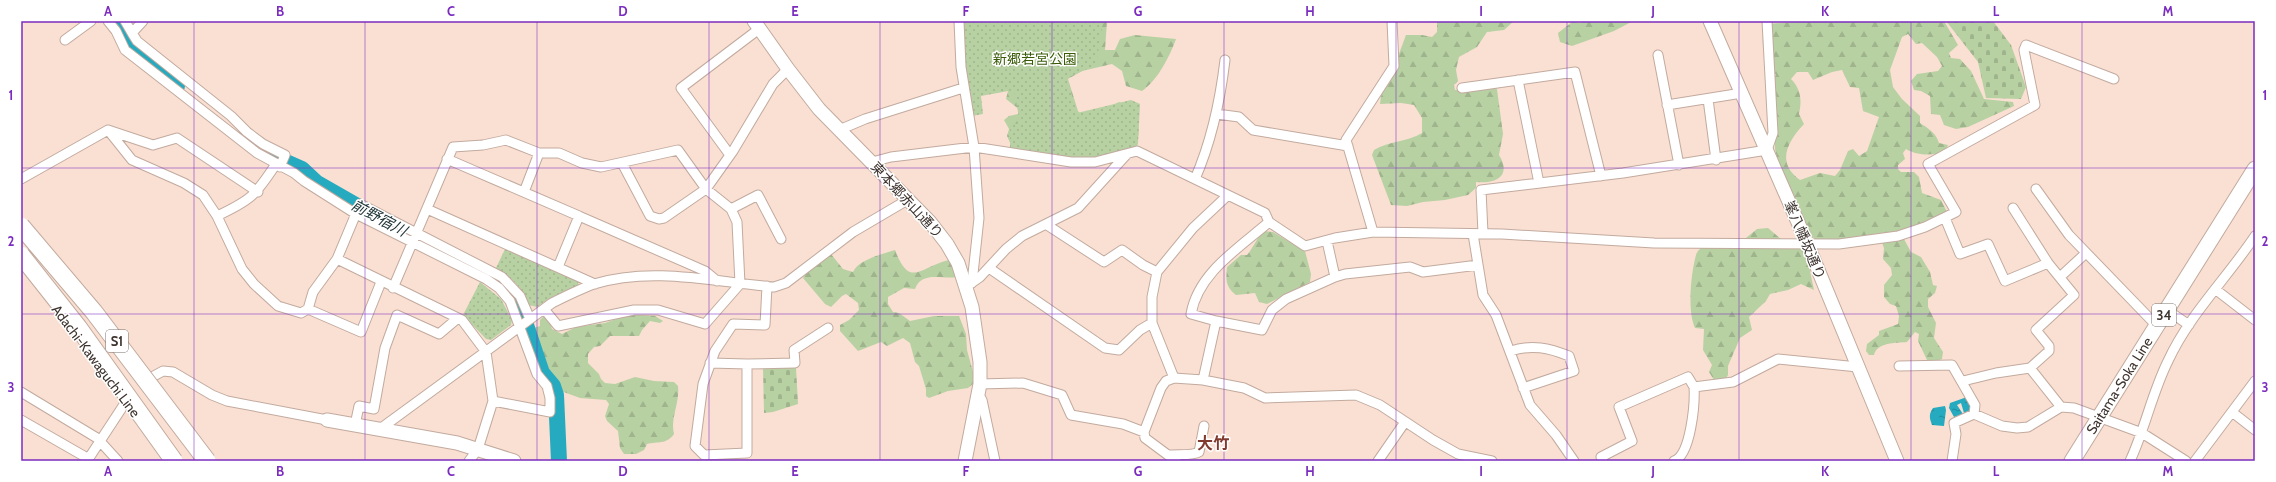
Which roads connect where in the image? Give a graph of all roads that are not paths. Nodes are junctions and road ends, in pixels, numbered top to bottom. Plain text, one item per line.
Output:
1 (91, 21) edge
2 (108, 21) edge
3 (125, 21) edge
4 (143, 21) edge
5 (959, 21) edge
6 (1392, 21) edge
7 (1710, 21) edge
8 (1767, 21) edge
9 (757, 25) edge
10 (132, 33) junction
11 (65, 40) dead end
12 (1658, 55) dead end
13 (1225, 60) dead end
14 (788, 69) junction
15 (174, 72) junction
16 (2114, 79) dead end
17 (1518, 80) junction
18 (165, 83) junction
19 (963, 88) junction
20 (1462, 88) dead end
21 (1742, 94) junction
22 (1708, 98) junction
23 (1668, 105) junction
24 (1217, 114) junction
25 (108, 130) junction
26 (839, 130) junction
27 (1348, 146) junction
28 (974, 147) junction
29 (1767, 150) junction
30 (538, 153) junction
31 (1127, 154) junction
32 (730, 155) junction
33 (447, 159) junction
34 (1716, 160) junction
35 (872, 162) junction
36 (622, 163) junction
37 (1679, 165) junction
38 (278, 166) junction
39 (2255, 169) edge
40 (1600, 176) junction
41 (21, 179) edge
42 (1195, 179) junction
43 (1538, 183) junction
44 (706, 189) junction
45 (2036, 189) dead end
46 (258, 192) junction
47 (524, 192) junction
48 (1227, 196) junction
49 (909, 199) junction
50 (2012, 208) dead end
51 (427, 209) junction
52 (731, 209) junction
53 (356, 214) junction
54 (217, 216) junction
55 (579, 216) junction
56 (1945, 218) junction
57 (1268, 222) junction
58 (21, 223) edge
59 (1047, 225) junction
60 (21, 226) edge
61 (416, 231) junction
62 (1373, 232) junction
63 (1483, 233) junction
64 (1473, 234) junction
65 (2255, 236) edge
66 (781, 238) dead end
67 (1327, 240) junction
68 (412, 242) junction
69 (1807, 243) junction
70 (2086, 253) junction
71 (21, 255) edge
72 (337, 259) junction
73 (21, 262) edge
74 (2048, 263) junction
75 (1478, 265) junction
76 (558, 267) junction
77 (989, 268) junction
78 (1157, 272) junction
79 (1335, 277) junction
80 (2060, 277) junction
81 (717, 281) junction
82 (381, 282) junction
83 (595, 284) junction
84 (740, 284) junction
85 (970, 285) junction
86 (767, 286) junction
87 (392, 288) junction
88 (2215, 289) junction
89 (308, 309) junction
90 (544, 309) junction
91 (2167, 310) junction
92 (458, 318) junction
93 (530, 319) junction
94 (2255, 320) edge
95 (1216, 321) junction
96 (1152, 323) junction
97 (2189, 325) junction
98 (520, 326) junction
99 (2157, 326) junction
100 (828, 328) dead end
101 (1511, 351) junction
102 (486, 352) junction
103 (710, 363) junction
104 (747, 364) junction
105 (1899, 366) dead end
106 (1858, 367) junction
107 (2030, 368) junction
108 (152, 377) junction
109 (1174, 378) junction
110 (1203, 380) junction
111 (1963, 381) junction
112 (1694, 387) junction
113 (2253, 387) edge
114 (1523, 388) junction
115 (979, 389) junction
116 (21, 392) edge
117 (127, 400) junction
118 (493, 401) junction
119 (2061, 408) junction
120 (2232, 412) junction
121 (1974, 414) junction
122 (2099, 418) junction
123 (21, 420) edge
124 (327, 420) joint
125 (1405, 422) junction
126 (355, 425) junction
127 (1204, 426) dead end
128 (380, 429) junction
129 (2255, 430) edge
130 (1144, 432) junction
131 (2142, 432) junction
132 (100, 442) junction
133 (478, 449) junction
134 (1173, 458) edge
135 (88, 460) edge
136 (118, 461) edge
137 (169, 461) edge
138 (174, 461) edge
139 (207, 461) edge
140 (210, 461) edge
141 (469, 461) edge
142 (514, 461) edge
143 (965, 461) edge
144 (995, 461) edge
145 (1378, 461) edge
146 (1492, 461) edge
147 (1574, 461) edge
148 (1603, 461) edge
149 (1674, 461) edge
150 (1897, 461) edge
151 (1952, 461) edge
152 (2072, 461) edge
153 (2130, 461) edge
154 (2186, 461) edge
155 (2195, 461) edge

1 - 11 street
2 - 18 street
3 - 10 street
4 - 10 street
5 - 19 street
6 - 27 street
7 - 21 street, 峯八幡坂通り
8 - 29 street
9 - 14 street, 東本郷赤山通り
9 - 32 street
10 - 15 street
12 - 23 street
13 - 24 street
14 - 26 street, 東本郷赤山通り
14 - 32 street
15 - 18 street
15 - 38 street
16 - 56 street
17 - 20 street
17 - 40 street
17 - 43 street
18 - 38 street
19 - 26 street
19 - 28 street
21 - 22 street
21 - 29 street, 峯八幡坂通り
22 - 23 street
22 - 34 street
23 - 37 street
24 - 27 street
24 - 42 street
25 - 41 street
25 - 46 street
25 - 54 street
26 - 35 street, 東本郷赤山通り
27 - 62 street
28 - 31 street
28 - 35 street
28 - 85 street
29 - 34 street
29 - 69 street, 峯八幡坂通り
30 - 33 street
30 - 36 street
30 - 47 street
31 - 42 street
31 - 59 street
32 - 44 street
33 - 47 street
33 - 51 street
34 - 37 street
35 - 49 street, 東本郷赤山通り
36 - 44 street
36 - 44 street
37 - 40 street
38 - 46 street
38 - 53 street
39 - 91 main road, Saitama-Soka Line / 34
40 - 43 street
42 - 48 street
43 - 63 street
44 - 52 street
45 - 70 street
46 - 54 street
47 - 55 street
48 - 57 street
48 - 78 street
49 - 85 street, 東本郷赤山通り
49 - 86 street
50 - 74 street
51 - 61 street
51 - 76 street
52 - 66 street
52 - 84 street
53 - 61 street
53 - 68 street
53 - 72 street
54 - 89 street
55 - 76 street
55 - 81 street
56 - 69 street
56 - 74 street
57 - 67 street
57 - 95 street
58 - 108 street
59 - 77 street
59 - 78 street
60 - 139 highway, S1, bridge
61 - 68 street
61 - 93 street
62 - 64 street
62 - 67 street
63 - 64 street
63 - 69 street
64 - 75 street
65 - 88 street
67 - 79 street
68 - 87 street
68 - 98 street
69 - 106 street, 峯八幡坂通り
70 - 80 street
70 - 99 street
71 - 138 highway, S1, bridge
72 - 82 street
72 - 89 street
73 - 117 street, Adachi-Kawaguchi Line
74 - 80 street
75 - 79 street
75 - 101 street
76 - 83 street
77 - 85 street
77 - 96 street
78 - 96 street
79 - 95 street
80 - 107 street
81 - 83 street
81 - 84 street
82 - 87 street
82 - 89 street
83 - 90 street
84 - 86 street
84 - 90 street
85 - 115 street, 東本郷赤山通り
86 - 103 street
87 - 92 street
88 - 94 street
88 - 97 street
90 - 93 street
91 - 97 street
91 - 99 main road, Saitama-Soka Line / 34
92 - 102 street
92 - 126 street
93 - 98 street
95 - 110 street
96 - 109 street
97 - 131 street
98 - 102 street
98 - 118 street
99 - 122 main road, Saitama-Soka Line / 34
100 - 104 street
101 - 114 street
101 - 114 street
102 - 118 street
102 - 128 street
103 - 104 street
103 - 104 street
105 - 111 street
106 - 112 street
106 - 150 street, 峯八幡坂通り
107 - 111 street
107 - 119 street
108 - 124 street
108 - 140 street
109 - 110 street
109 - 130 street
110 - 125 street
111 - 121 street
112 - 148 street
112 - 149 street
113 - 120 street
114 - 147 street
115 - 130 street
115 - 143 street, 東本郷赤山通り
115 - 144 street
116 - 132 street
117 - 132 street
117 - 137 street, Adachi-Kawaguchi Line
118 - 133 street
119 - 121 street
119 - 122 street
120 - 129 street
120 - 155 street
121 - 151 street
122 - 131 street
122 - 152 main road, Saitama-Soka Line / 34
123 - 135 street
124 - 126 street
125 - 145 street
125 - 146 street
126 - 128 street
127 - 134 street
128 - 133 street
130 - 134 street
131 - 153 street
131 - 154 street
132 - 135 street
132 - 136 street
133 - 141 street
133 - 142 street

